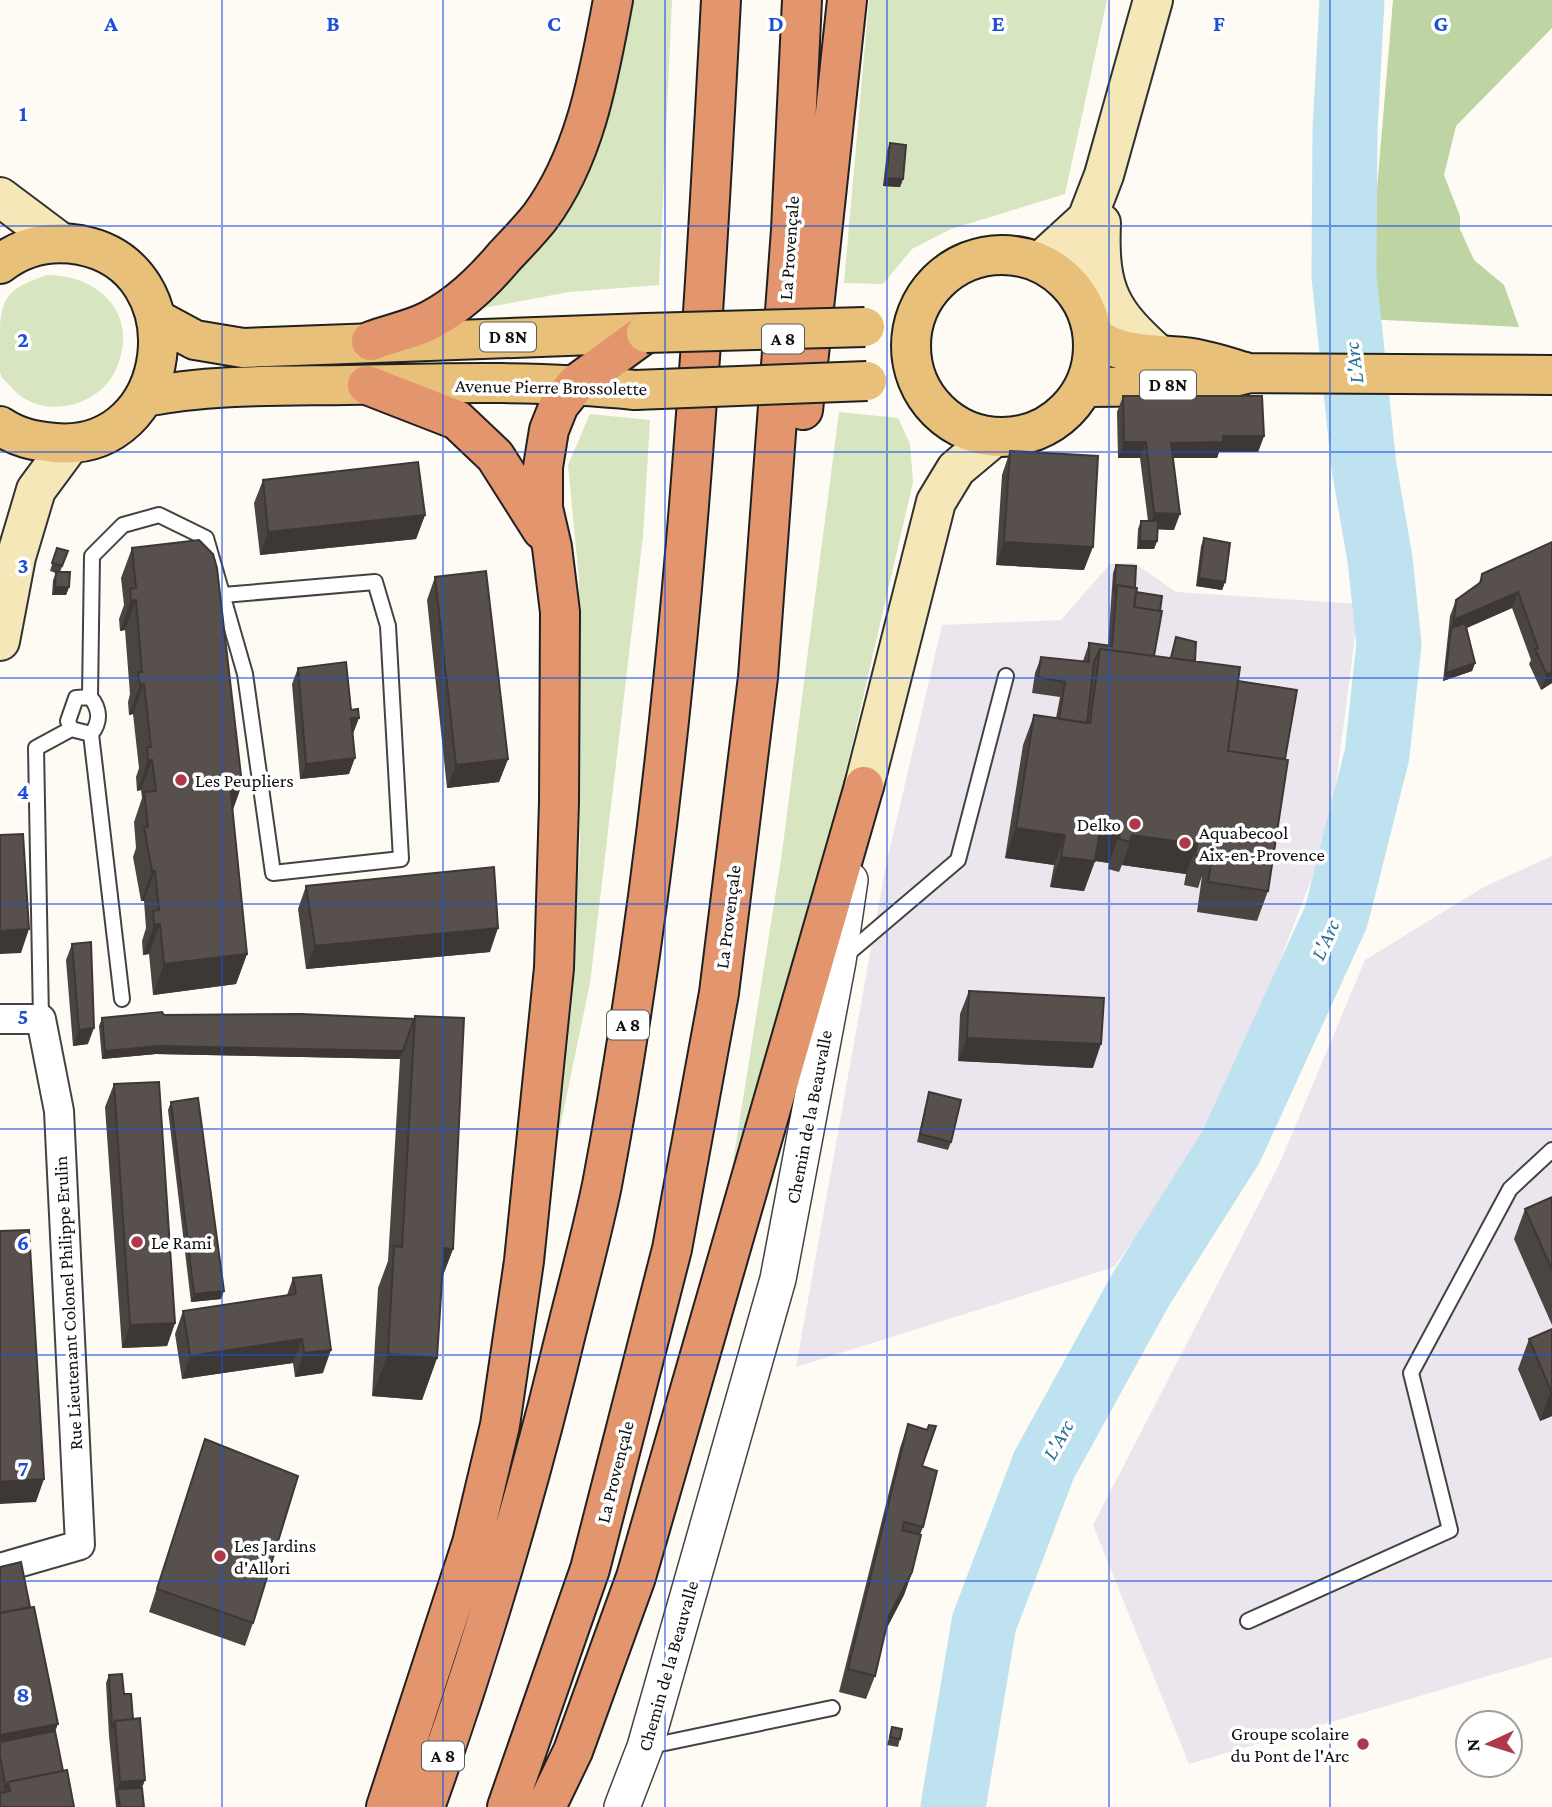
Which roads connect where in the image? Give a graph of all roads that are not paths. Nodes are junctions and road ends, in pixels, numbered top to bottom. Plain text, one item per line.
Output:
1 (612, 0) edge
2 (722, 0) edge
3 (802, 0) edge
4 (847, 0) edge
5 (1153, 0) edge
6 (1104, 175) junction
7 (0, 197) edge
8 (1087, 219) junction
9 (60, 242) junction
10 (1040, 262) junction
11 (0, 264) edge
12 (1075, 290) junction
13 (158, 320) junction
14 (914, 321) junction
15 (646, 333) junction
16 (1094, 336) junction
17 (371, 341) junction
18 (1552, 353) edge
19 (1161, 357) junction
20 (1250, 373) junction
21 (1458, 375) junction
22 (1503, 375) junction
23 (1552, 375) edge
24 (915, 376) junction
25 (576, 384) junction
26 (367, 385) junction
27 (1085, 387) junction
28 (145, 397) junction
29 (1552, 398) edge
30 (0, 426) edge
31 (993, 438) junction
32 (70, 444) junction
33 (552, 547) junction
34 (223, 595) junction
35 (0, 641) edge
36 (1006, 676) dead end
37 (758, 677) junction
38 (90, 697) junction
39 (71, 729) junction
40 (91, 734) junction
41 (864, 786) junction
42 (838, 961) junction
43 (121, 999) dead end
44 (0, 1019) edge
45 (40, 1019) junction
46 (1552, 1150) edge
47 (0, 1568) edge
48 (1248, 1621) dead end
49 (832, 1708) dead end
50 (645, 1747) junction
51 (386, 1807) edge
52 (425, 1807) edge
53 (507, 1807) edge
54 (546, 1807) edge
55 (622, 1807) edge

1 - 17 highway
2 - 52 highway, A 8
3 - 37 highway, La Provençale / A 8
4 - 37 highway
5 - 6 main road
6 - 8 main road
6 - 19 main road
7 - 9 main road
8 - 10 main road
8 - 12 main road
9 - 11 main road
9 - 13 main road
10 - 12 main road
10 - 14 main road
12 - 16 main road
13 - 17 main road, D 8N
13 - 28 main road
14 - 15 main road, D 8N, bridge
14 - 24 main road
15 - 17 main road, D 8N
15 - 25 highway
16 - 19 main road, D 8N
16 - 27 main road
18 - 21 main road, D 8N
19 - 20 main road, D 8N
20 - 21 main road, D 8N
20 - 27 main road, D 8N
21 - 22 main road, D 8N
22 - 23 main road
22 - 29 main road
24 - 25 main road, Avenue Pierre Brossolette, bridge
24 - 31 main road
25 - 26 main road, Avenue Pierre Brossolette
25 - 33 highway
26 - 28 main road, Avenue Pierre Brossolette
26 - 33 highway
27 - 31 main road
28 - 32 main road
30 - 32 main road
31 - 41 main road, Chemin de la Beauvalle
32 - 35 main road
33 - 51 highway
34 - 34 lane
34 - 38 lane
36 - 42 lane
37 - 53 highway, La Provençale / A 8
38 - 39 lane
38 - 40 lane
39 - 40 lane
39 - 45 lane
40 - 43 lane
41 - 42 street, Chemin de la Beauvalle
41 - 54 highway
42 - 50 street, Chemin de la Beauvalle
44 - 45 street
45 - 47 street, Rue Lieutenant Colonel Philippe Erulin
46 - 48 lane
49 - 50 lane
50 - 55 street, Chemin de la Beauvalle

